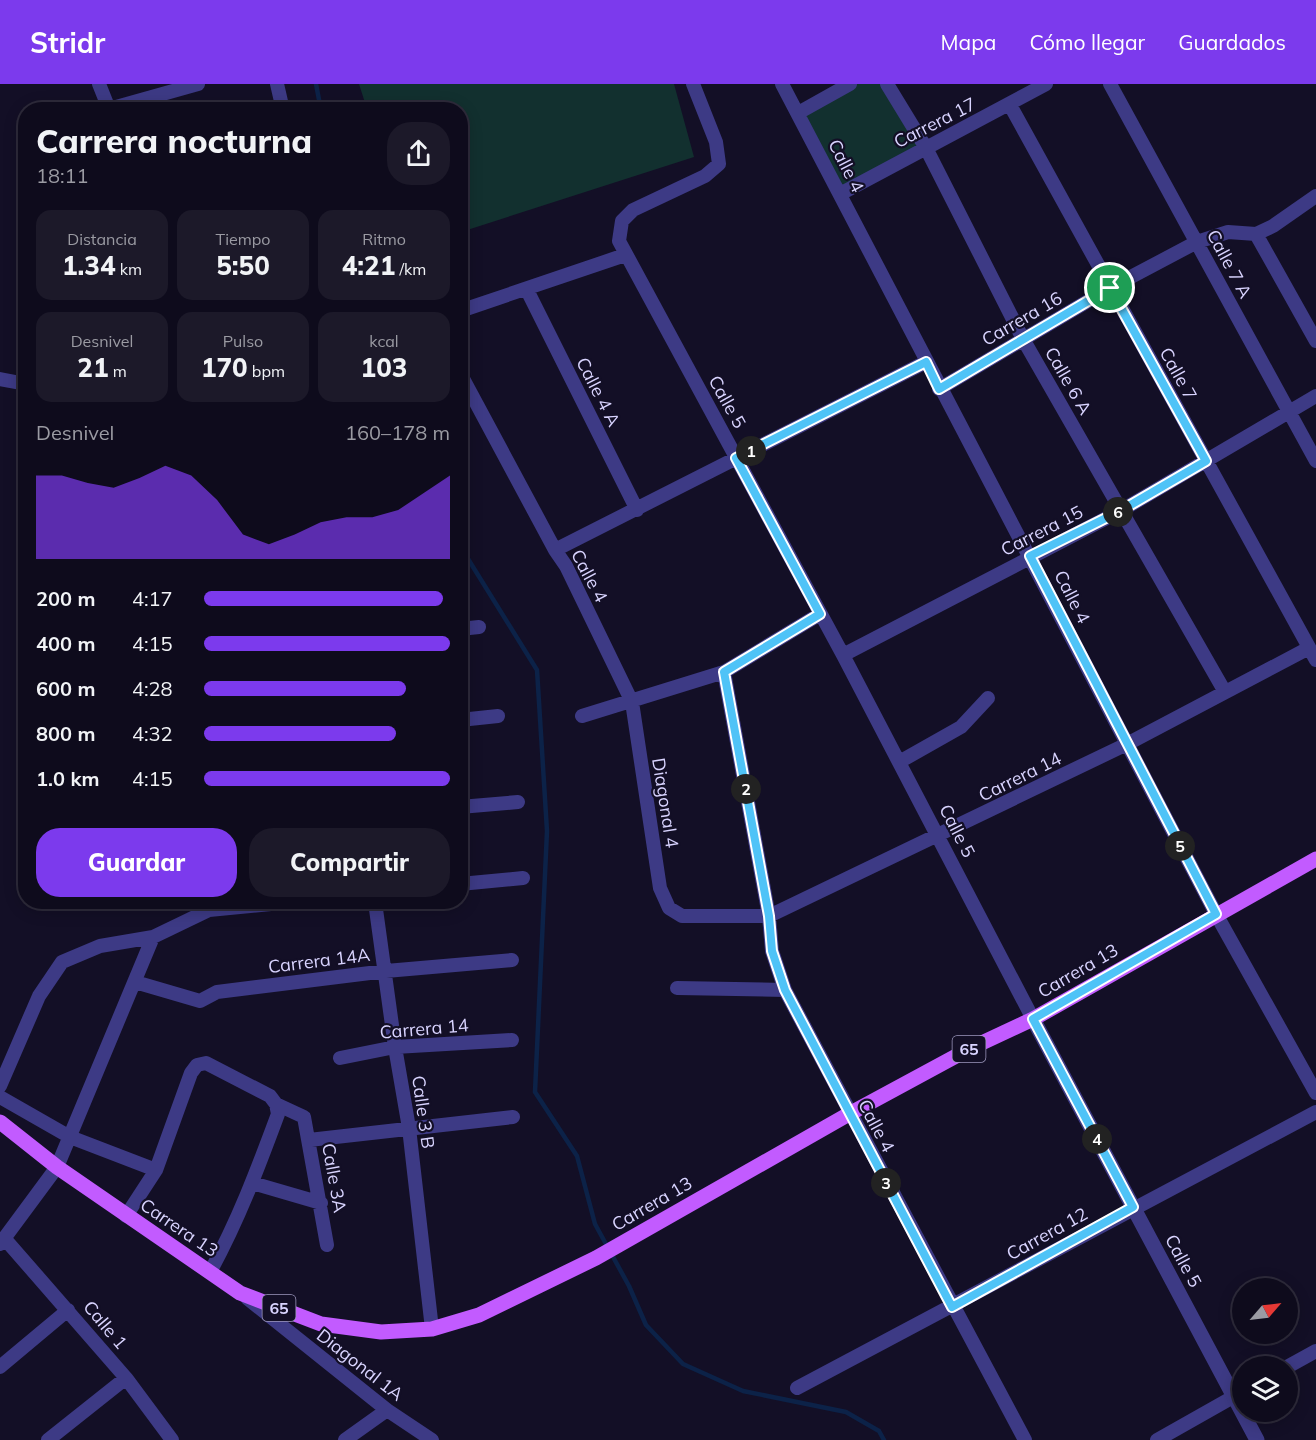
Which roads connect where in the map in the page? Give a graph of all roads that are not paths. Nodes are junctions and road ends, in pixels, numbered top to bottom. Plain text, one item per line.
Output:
1 (99, 84) edge
2 (277, 84) edge
3 (693, 84) edge
4 (782, 84) edge
5 (850, 84) edge
6 (887, 84) edge
7 (1046, 84) edge
8 (1110, 84) edge
9 (190, 86) edge
10 (106, 102) edge
11 (134, 102) edge
12 (281, 102) edge
13 (1010, 105) junction
14 (798, 113) junction
15 (926, 148) junction
16 (840, 194) junction
17 (1316, 196) edge
18 (1256, 234) junction
19 (1197, 242) junction
20 (625, 255) junction
21 (1110, 288) junction
22 (527, 290) junction
23 (468, 308) edge
24 (1023, 339) junction
25 (1316, 341) edge
26 (926, 362) junction
27 (0, 380) edge
28 (18, 383) edge
29 (468, 388) edge
30 (939, 389) junction
31 (1316, 396) edge
32 (1290, 413) junction
33 (736, 458) junction
34 (1206, 461) junction
35 (1316, 461) edge
36 (637, 510) junction
37 (1122, 510) junction
38 (555, 550) junction
39 (1030, 556) junction
40 (820, 614) junction
41 (478, 627) dead end
42 (468, 628) edge
43 (1312, 654) edge
44 (843, 655) junction
45 (724, 672) junction
46 (1225, 692) junction
47 (988, 698) dead end
48 (632, 702) junction
49 (498, 716) dead end
50 (582, 717) dead end
51 (468, 719) edge
52 (1127, 744) junction
53 (899, 762) junction
54 (518, 802) dead end
55 (468, 806) edge
56 (938, 837) junction
57 (1316, 859) edge
58 (524, 878) dead end
59 (468, 883) edge
60 (669, 908) joint
61 (219, 909) edge
62 (376, 909) edge
63 (1216, 914) junction
64 (769, 916) junction
65 (153, 937) junction
66 (513, 960) dead end
67 (386, 971) junction
68 (135, 982) junction
69 (677, 988) dead end
70 (785, 990) junction
71 (1033, 1019) junction
72 (513, 1040) dead end
73 (395, 1047) junction
74 (340, 1058) dead end
75 (0, 1086) edge
76 (1316, 1093) edge
77 (0, 1097) edge
78 (276, 1104) junction
79 (1316, 1112) edge
80 (849, 1114) junction
81 (513, 1117) dead end
82 (0, 1122) edge
83 (409, 1128) junction
84 (70, 1137) junction
85 (309, 1140) junction
86 (57, 1167) junction
87 (156, 1170) junction
88 (252, 1183) junction
89 (321, 1203) junction
90 (1133, 1207) junction
91 (126, 1216) junction
92 (2, 1242) edge
93 (327, 1245) dead end
94 (210, 1272) junction
95 (240, 1293) junction
96 (952, 1307) junction
97 (69, 1310) junction
98 (432, 1329) junction
99 (1316, 1351) edge
100 (1298, 1361) edge
101 (0, 1367) edge
102 (126, 1378) junction
103 (1232, 1386) edge
104 (797, 1388) dead end
105 (1232, 1398) edge
106 (387, 1410) junction
107 (1249, 1422) edge
108 (48, 1440) edge
109 (172, 1440) edge
110 (345, 1440) edge
111 (432, 1440) edge
112 (1025, 1440) edge
113 (1157, 1440) edge
114 (1257, 1440) edge

1 - 10 street
2 - 12 street
3 - 20 street, Calle 5
4 - 14 street, Calle 4
5 - 14 street
6 - 15 street, Calle 6 A
7 - 13 street, Carrera 17
8 - 19 street, Calle 7 A
9 - 11 street
13 - 15 street, Carrera 17
13 - 21 street, Calle 7
14 - 16 street, Calle 4
15 - 16 street, Carrera 17
15 - 24 street, Calle 6 A
16 - 26 street, Calle 4
17 - 18 street
18 - 19 street, Carrera 16
18 - 25 street
19 - 21 street, Carrera 16
19 - 32 street, Calle 7 A
20 - 22 street
20 - 33 street, Calle 5
21 - 24 street, Carrera 16
21 - 34 street, Calle 7
22 - 23 street
22 - 36 street, Calle 4 A
24 - 30 street, Carrera 16
24 - 37 street, Calle 6 A
26 - 30 street, Calle 4
26 - 33 street
27 - 28 street
29 - 38 street, Calle 4
30 - 39 street, Calle 4
31 - 32 street, Carrera 15
32 - 34 street, Carrera 15
32 - 35 street, Calle 7 A
33 - 36 street
33 - 40 street, Calle 5
34 - 37 street, Carrera 15
34 - 43 street, Calle 7
36 - 38 street
37 - 39 street, Carrera 15
37 - 46 street, Calle 6 A
38 - 48 street, Calle 4
39 - 44 street, Carrera 15
39 - 52 street, Calle 4
40 - 44 street, Calle 5
40 - 45 street
41 - 42 street
43 - 46 street, Carrera 14
44 - 53 street, Calle 5
45 - 48 street
45 - 64 street, Calle 4
46 - 52 street, Carrera 14
47 - 53 street
48 - 50 street
48 - 60 street, Diagonal 4
49 - 51 street
52 - 56 street, Carrera 14
52 - 63 street, Calle 4
53 - 56 street, Calle 5
54 - 55 street
56 - 64 street, Carrera 14
56 - 71 street, Calle 5
57 - 63 main road, Carrera 13 / 65
58 - 59 street
60 - 64 street, Carrera 14
61 - 65 street
62 - 67 street, Calle 3 B
63 - 71 main road, Carrera 13 / 65
63 - 76 street, Calle 4
64 - 70 street, Calle 4
65 - 68 street
65 - 75 street
66 - 67 street, Carrera 14A
67 - 68 street, Carrera 14A
67 - 73 street, Calle 3 B
68 - 84 street
69 - 70 street
70 - 80 street, Calle 4
71 - 80 main road, Carrera 13 / 65
71 - 90 street, Calle 5
72 - 73 street, Carrera 14
73 - 74 street, Carrera 14
73 - 83 street, Calle 3 B
77 - 84 street
78 - 85 street, Calle 3A
78 - 87 street
78 - 88 street
79 - 90 street, Carrera 12
80 - 96 street, Calle 4
80 - 98 main road, Carrera 13 / 65
81 - 83 street
82 - 86 main road, Carrera 13 / 65
83 - 85 street
83 - 98 street, Calle 3 B
84 - 86 street
84 - 87 street
85 - 89 street, Calle 3A
86 - 91 main road, Carrera 13 / 65
86 - 92 street
87 - 91 street
88 - 89 street
88 - 94 street
89 - 93 street, Calle 3A
90 - 96 street, Carrera 12
90 - 103 street, Calle 5
91 - 94 main road, Carrera 13 / 65
92 - 97 street, Calle 1
94 - 95 main road, Carrera 13 / 65
95 - 98 main road, Carrera 13 / 65
95 - 106 street, Diagonal 1A
96 - 104 street, Carrera 12
96 - 112 street, Calle 4
97 - 101 street
97 - 102 street, Calle 1
99 - 100 street
102 - 108 street
102 - 109 street, Calle 1
105 - 113 street
106 - 110 street
106 - 111 street, Diagonal 1A
107 - 114 street, Calle 5

